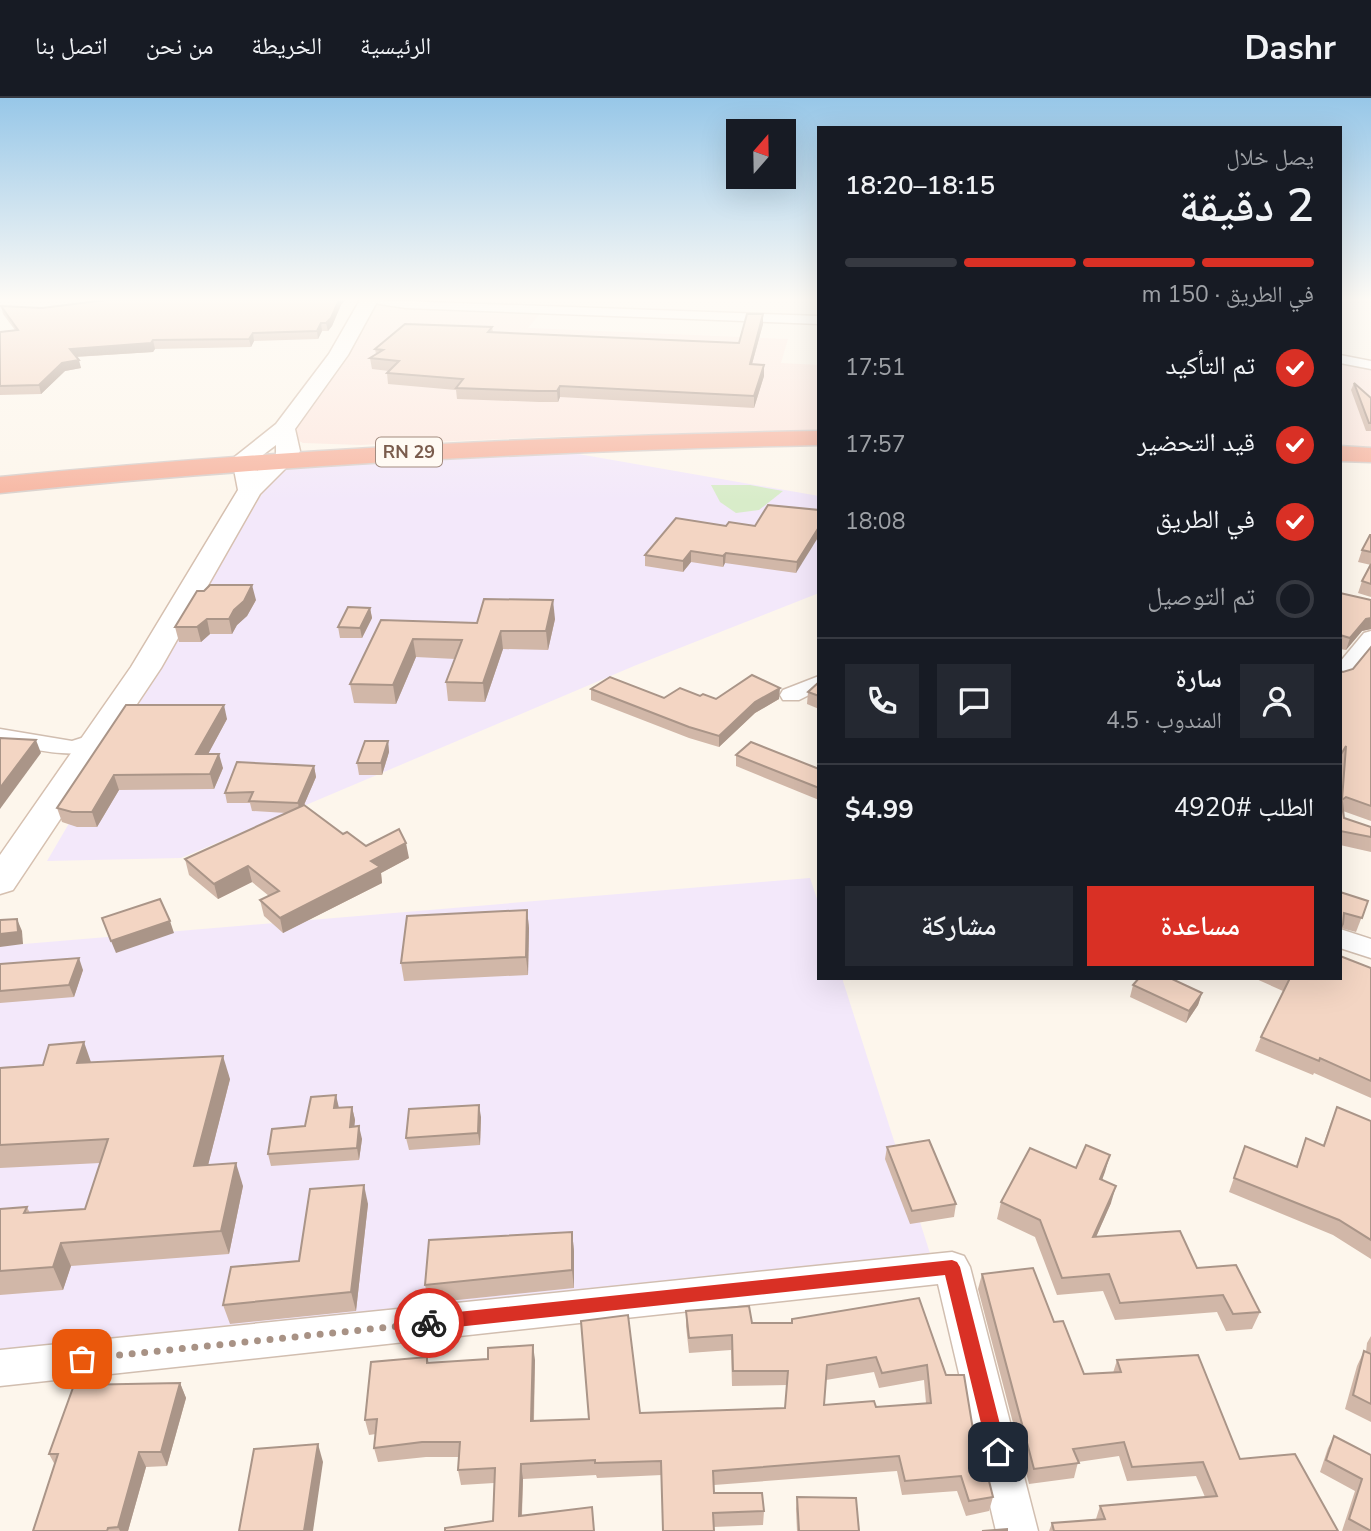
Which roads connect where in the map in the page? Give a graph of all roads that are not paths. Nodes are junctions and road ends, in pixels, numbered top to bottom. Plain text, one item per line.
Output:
1 (331, 367) edge
2 (817, 430) edge
3 (817, 438) edge
4 (1342, 445) edge
5 (285, 447) junction
6 (1371, 447) edge
7 (1342, 453) edge
8 (1371, 455) edge
9 (247, 469) junction
10 (0, 475) edge
11 (0, 485) edge
12 (1371, 636) edge
13 (1342, 674) edge
14 (817, 683) edge
15 (791, 695) dead end
16 (0, 737) edge
17 (97, 740) junction
18 (0, 882) edge
19 (1342, 939) edge
20 (1371, 949) edge
21 (0, 1368) edge
22 (1017, 1531) edge

1 - 5 main road
2 - 5 highway, RN 29
3 - 5 highway, RN 29
4 - 6 highway
5 - 9 highway, RN 29
7 - 8 highway
9 - 10 highway, RN 29
9 - 11 highway, RN 29
9 - 17 main road
12 - 13 street
14 - 15 street
16 - 17 street
17 - 18 main road
19 - 20 street
21 - 22 street

